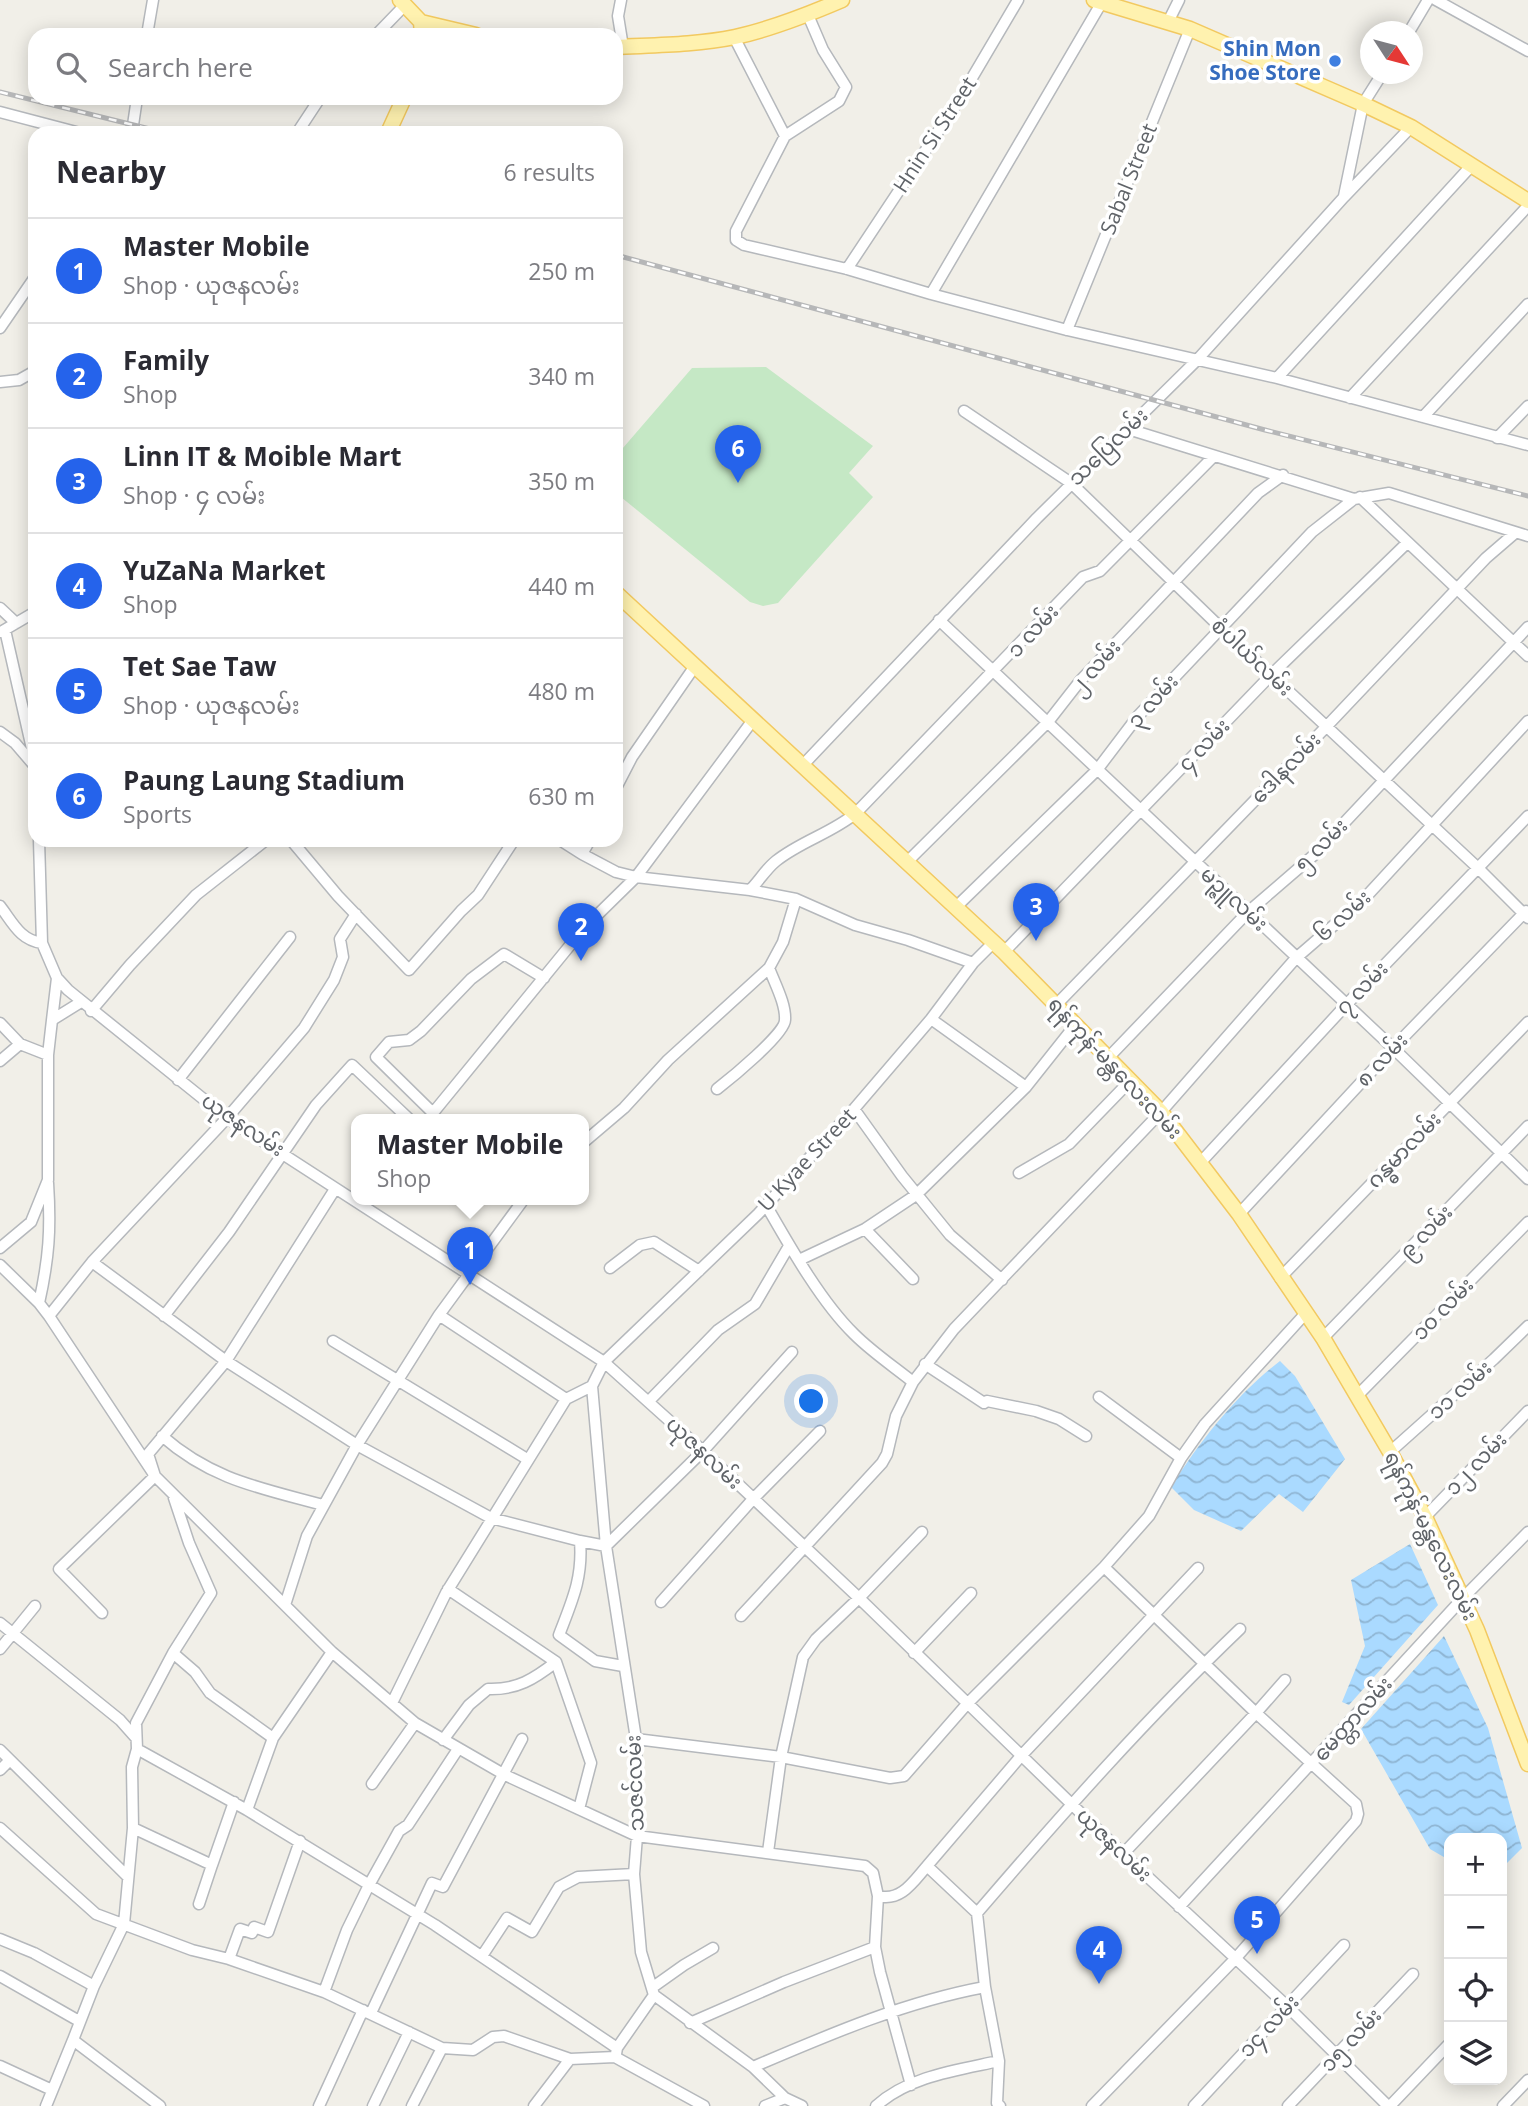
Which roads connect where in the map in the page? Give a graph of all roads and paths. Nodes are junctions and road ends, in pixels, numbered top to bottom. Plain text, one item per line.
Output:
1 (153, 0) edge
2 (621, 0) edge
3 (842, 0) edge
4 (1018, 0) edge
5 (1179, 0) edge
6 (1429, 0) edge
7 (1436, 0) edge
8 (1098, 1) edge
9 (403, 3) edge
10 (807, 15) junction
11 (1416, 21) edge
12 (1168, 22) junction
13 (148, 28) edge
14 (382, 28) edge
15 (420, 28) edge
16 (618, 28) edge
17 (1190, 29) junction
18 (734, 37) junction
19 (623, 47) edge
20 (1528, 51) edge
21 (1376, 84) edge
22 (1363, 104) junction
23 (136, 105) edge
24 (315, 105) edge
25 (401, 105) edge
26 (0, 112) edge
27 (53, 126) edge
28 (132, 126) edge
29 (302, 126) edge
30 (391, 126) edge
31 (1411, 127) junction
32 (785, 136) junction
33 (1472, 164) junction
34 (1344, 197) junction
35 (1528, 201) edge
36 (1528, 206) edge
37 (847, 269) junction
38 (28, 287) edge
39 (931, 294) junction
40 (1528, 304) edge
41 (0, 328) edge
42 (1067, 330) junction
43 (1197, 360) junction
44 (28, 375) edge
45 (1277, 378) junction
46 (0, 382) edge
47 (1350, 398) junction
48 (1528, 406) edge
49 (964, 411) dead end
50 (1423, 417) junction
51 (1128, 429) junction
52 (1497, 438) junction
53 (1528, 445) edge
54 (1214, 456) junction
55 (1283, 475) junction
56 (1071, 483) junction
57 (1357, 498) junction
58 (1515, 533) junction
59 (1528, 537) edge
60 (1130, 541) junction
61 (1407, 543) junction
62 (1175, 581) junction
63 (1456, 590) junction
64 (623, 599) edge
65 (0, 608) edge
66 (28, 616) edge
67 (939, 621) junction
68 (16, 623) junction
69 (1528, 627) edge
70 (1222, 629) junction
71 (2, 631) edge
72 (1513, 642) junction
73 (1528, 656) edge
74 (695, 666) junction
75 (994, 673) junction
76 (1271, 675) junction
77 (28, 706) edge
78 (754, 720) junction
79 (1048, 722) junction
80 (1528, 722) edge
81 (1326, 727) junction
82 (0, 732) edge
83 (28, 757) edge
84 (803, 765) junction
85 (1097, 770) junction
86 (623, 774) edge
87 (1384, 780) junction
88 (1141, 810) junction
89 (856, 813) junction
90 (1528, 816) edge
91 (1431, 825) junction
92 (39, 847) edge
93 (257, 847) edge
94 (297, 847) edge
95 (509, 847) edge
96 (571, 847) edge
97 (586, 847) edge
98 (582, 854) junction
99 (908, 861) junction
100 (1195, 863) junction
101 (1478, 868) junction
102 (636, 877) junction
103 (751, 890) junction
104 (796, 899) junction
105 (0, 906) edge
106 (956, 907) junction
107 (1248, 912) junction
108 (1526, 913) edge
109 (356, 914) junction
110 (290, 937) dead end
111 (42, 943) junction
112 (999, 947) junction
113 (1296, 958) junction
114 (973, 963) junction
115 (769, 968) junction
116 (57, 978) junction
117 (544, 978) junction
118 (81, 1002) junction
119 (1057, 1004) junction
120 (1346, 1005) junction
121 (91, 1011) junction
122 (931, 1019) junction
123 (52, 1020) junction
124 (0, 1023) edge
125 (1528, 1023) edge
126 (1076, 1024) junction
127 (20, 1044) junction
128 (1393, 1048) junction
129 (48, 1055) junction
130 (1108, 1058) junction
131 (0, 1061) edge
132 (178, 1080) junction
133 (1130, 1081) junction
134 (1026, 1087) junction
135 (717, 1089) dead end
136 (1449, 1104) junction
137 (854, 1109) junction
138 (1161, 1112) junction
139 (404, 1114) edge
140 (428, 1114) edge
141 (432, 1114) edge
142 (227, 1118) junction
143 (1528, 1126) edge
144 (589, 1138) edge
145 (283, 1153) junction
146 (1501, 1155) junction
147 (1200, 1163) junction
148 (1019, 1173) dead end
149 (48, 1180) junction
150 (1528, 1180) edge
151 (335, 1189) junction
152 (916, 1195) junction
153 (351, 1196) edge
154 (369, 1205) edge
155 (520, 1205) edge
156 (766, 1205) junction
157 (1238, 1214) junction
158 (1528, 1222) edge
159 (865, 1229) junction
160 (789, 1246) junction
161 (0, 1248) edge
162 (799, 1260) junction
163 (93, 1262) junction
164 (0, 1265) edge
165 (610, 1268) dead end
166 (699, 1271) junction
167 (469, 1277) junction
168 (1280, 1278) junction
169 (913, 1279) dead end
170 (1002, 1280) junction
171 (39, 1303) junction
172 (1305, 1314) junction
173 (439, 1315) junction
174 (49, 1316) junction
175 (164, 1316) junction
176 (1528, 1326) edge
177 (1323, 1338) junction
178 (333, 1341) dead end
179 (792, 1352) dead end
180 (226, 1362) junction
181 (604, 1363) junction
182 (925, 1364) junction
183 (398, 1381) junction
184 (913, 1382) junction
185 (592, 1386) junction
186 (1358, 1395) junction
187 (1099, 1397) dead end
188 (566, 1399) junction
189 (649, 1401) junction
190 (1528, 1411) edge
191 (820, 1432) dead end
192 (162, 1436) junction
193 (1086, 1436) dead end
194 (357, 1446) junction
195 (703, 1451) junction
196 (1390, 1452) junction
197 (1181, 1458) junction
198 (527, 1459) junction
199 (155, 1476) junction
200 (173, 1496) junction
201 (753, 1499) junction
202 (323, 1505) junction
203 (1425, 1517) junction
204 (491, 1518) junction
205 (922, 1532) dead end
206 (1528, 1532) edge
207 (580, 1541) junction
208 (606, 1546) junction
209 (805, 1548) junction
210 (1104, 1567) junction
211 (1198, 1568) dead end
212 (448, 1589) junction
213 (971, 1593) dead end
214 (859, 1598) junction
215 (1463, 1598) junction
216 (661, 1602) dead end
217 (285, 1605) junction
218 (35, 1606) dead end
219 (102, 1613) dead end
220 (1154, 1615) junction
221 (741, 1616) dead end
222 (0, 1623) edge
223 (1240, 1629) dead end
224 (13, 1634) junction
225 (0, 1648) edge
226 (332, 1652) junction
227 (173, 1653) junction
228 (914, 1653) junction
229 (556, 1661) junction
230 (1204, 1663) junction
231 (624, 1666) junction
232 (1285, 1680) dead end
233 (391, 1703) junction
234 (967, 1704) junction
235 (1256, 1713) junction
236 (415, 1723) junction
237 (273, 1738) junction
238 (522, 1739) dead end
239 (636, 1739) junction
240 (443, 1740) junction
241 (136, 1744) junction
242 (458, 1749) junction
243 (0, 1750) edge
244 (1021, 1756) junction
245 (781, 1757) junction
246 (10, 1760) junction
247 (1528, 1764) edge
248 (1311, 1765) junction
249 (0, 1770) edge
250 (505, 1775) junction
251 (372, 1784) dead end
252 (234, 1802) junction
253 (1071, 1804) junction
254 (247, 1810) junction
255 (579, 1810) junction
256 (0, 1828) edge
257 (132, 1828) junction
258 (637, 1836) junction
259 (300, 1841) junction
260 (768, 1852) junction
261 (1123, 1854) junction
262 (212, 1865) junction
263 (927, 1866) junction
264 (634, 1874) junction
265 (128, 1877) junction
266 (369, 1885) junction
267 (878, 1896) junction
268 (199, 1904) dead end
269 (1179, 1907) junction
270 (977, 1913) junction
271 (417, 1914) junction
272 (124, 1924) junction
273 (0, 1939) edge
274 (1344, 1945) dead end
275 (876, 1947) junction
276 (713, 1948) dead end
277 (482, 1956) junction
278 (229, 1959) junction
279 (1235, 1959) junction
280 (1413, 1974) dead end
281 (0, 1976) edge
282 (94, 1986) junction
283 (985, 1987) junction
284 (654, 1991) junction
285 (324, 1992) junction
286 (1287, 2006) junction
287 (367, 2011) junction
288 (889, 2013) junction
289 (79, 2021) junction
290 (690, 2022) junction
291 (409, 2032) junction
292 (73, 2040) junction
293 (442, 2048) junction
294 (1444, 2049) edge
295 (616, 2052) junction
296 (1336, 2057) junction
297 (569, 2059) junction
298 (999, 2062) junction
299 (0, 2066) edge
300 (753, 2067) junction
301 (1528, 2080) edge
302 (911, 2085) junction
303 (52, 2090) junction
304 (785, 2098) junction
305 (416, 2104) edge
306 (1098, 2104) edge
307 (997, 2105) edge
308 (46, 2106) edge
309 (160, 2106) edge
310 (318, 2106) edge
311 (373, 2106) edge
312 (534, 2106) edge
313 (705, 2106) edge
314 (765, 2106) edge
315 (802, 2106) edge
316 (876, 2106) edge
317 (1194, 2106) edge
318 (1288, 2106) edge
319 (1389, 2106) edge
320 (1503, 2106) edge

1 - 13 street
2 - 16 street
3 - 10 main road
4 - 37 street, Hnin Si Street
5 - 12 street
6 - 11 street
7 - 20 street
8 - 12 main road
8 - 39 street
9 - 14 street
9 - 15 main road
10 - 18 main road
10 - 32 street
12 - 17 main road
17 - 22 main road
17 - 42 street, Sabal Street
18 - 19 main road
18 - 32 street
21 - 22 street
22 - 31 main road
22 - 34 street
23 - 28 street
24 - 29 street
25 - 30 main road
26 - 27 street
31 - 33 main road
31 - 34 street, သပြေလမ်း
32 - 37 street
33 - 35 main road
33 - 45 street
34 - 43 street, သပြေလမ်း
36 - 47 street
37 - 39 street
38 - 41 street
39 - 42 street
40 - 50 street
42 - 43 street
43 - 45 street
43 - 51 street, သပြေလမ်း
44 - 46 street
45 - 47 street
47 - 50 street
48 - 52 street
49 - 56 street, စံပါယ်လမ်း
50 - 52 street
51 - 54 street
51 - 56 street, သပြေလမ်း
52 - 53 street
54 - 55 street
54 - 60 street, ၁ လမ်း
55 - 57 street
55 - 62 street, ၂ လမ်း
56 - 60 street, စံပါယ်လမ်း
56 - 67 street, သပြေလမ်း
57 - 58 street
57 - 61 street
57 - 70 street, ၃ လမ်း
58 - 59 street
58 - 63 street, ဒေါနလမ်း
60 - 62 street, စံပါယ်လမ်း
60 - 75 street, ၁ လမ်း
61 - 63 street
61 - 76 street, ၄ လမ်း
62 - 70 street, စံပါယ်လမ်း
62 - 79 street, ၂ လမ်း
63 - 72 street
63 - 81 street, ဒေါနလမ်း
64 - 74 main road, ရန်ကုန်-မန္တလေးလမ်း
65 - 68 street
66 - 68 street
67 - 75 street, မဉ္ဇူလမ်း
67 - 84 street, သပြေလမ်း
68 - 71 street
69 - 72 street, ၅ လမ်း
70 - 76 street, စံပါယ်လမ်း
70 - 85 street, ၃ လမ်း
71 - 77 street
72 - 73 street
72 - 87 street, ၅ လမ်း
74 - 78 main road, ရန်ကုန်-မန္တလေးလမ်း
74 - 86 street
75 - 79 street, မဉ္ဇူလမ်း
75 - 89 street, ၁ လမ်း
76 - 81 street, စံပါယ်လမ်း
76 - 88 street, ၄ လမ်း
78 - 84 main road, ရန်ကုန်-မန္တလေးလမ်း
78 - 102 street
79 - 85 street, မဉ္ဇူလမ်း
79 - 99 street, ၂ လမ်း
80 - 91 street, ၆ လမ်း
81 - 87 street, စံပါယ်လမ်း
81 - 100 street, ဒေါနလမ်း
82 - 83 street
84 - 89 main road, ရန်ကုန်-မန္တလေးလမ်း
85 - 88 street, မဉ္ဇူလမ်း
85 - 106 street, ၃ လမ်း
87 - 91 street, စံပါယ်လမ်း
87 - 107 street, ၅ လမ်း
88 - 100 street, မဉ္ဇူလမ်း
88 - 112 street, ၄ လမ်း
89 - 99 main road, ရန်ကုန်-မန္တလေးလမ်း
89 - 103 street, ၁ လမ်း
90 - 101 street, ၇ လမ်း
91 - 101 street, စံပါယ်လမ်း
91 - 113 street, ၆ လမ်း
92 - 111 street, ယုဇနလမ်း
93 - 121 street
94 - 109 street
95 - 109 street
96 - 98 street
97 - 98 street
98 - 102 street
99 - 106 main road, ရန်ကုန်-မန္တလေးလမ်း
100 - 107 street, မဉ္ဇူလမ်း
100 - 119 street, ဒေါနလမ်း
101 - 108 street, စံပါယ်လမ်း
101 - 120 street, ၇ လမ်း
102 - 103 street
102 - 117 street
103 - 104 street
104 - 114 street
104 - 115 street
105 - 111 street
106 - 112 main road, ရန်ကုန်-မန္တလေးလမ်း
107 - 113 street, မဉ္ဇူလမ်း
107 - 130 street, ၅ လမ်း
108 - 128 street, ၈ လမ်း
109 - 142 street
110 - 132 street
111 - 116 street, ယုဇနလမ်း
112 - 114 street, U Kyae Street
112 - 119 main road, ရန်ကုန်-မန္တလေးလမ်း
113 - 120 street, မဉ္ဇူလမ်း
113 - 138 street, ၆ လမ်း
114 - 122 street, U Kyae Street
115 - 135 street
115 - 144 street
116 - 118 street, ယုဇနလမ်း
116 - 123 street
117 - 140 street
117 - 141 street
118 - 121 street, ယုဇနလမ်း
118 - 123 street
119 - 126 main road, ရန်ကုန်-မန္တလေးလမ်း
120 - 128 street, မဉ္ဇူလမ်း
120 - 147 street, ၇ လမ်း
121 - 132 street, ယုဇနလမ်း
122 - 134 street
122 - 137 street, U Kyae Street
123 - 129 street
124 - 127 street
125 - 136 street, ဂန္ဓမာလမ်း
126 - 130 main road, ရန်ကုန်-မန္တလေးလမ်း
126 - 134 street
127 - 129 street
127 - 131 street
128 - 136 street, မဉ္ဇူလမ်း
128 - 157 street, ၈ လမ်း
129 - 149 street
130 - 133 main road, ရန်ကုန်-မန္တလေးလမ်း
132 - 142 street, ယုဇနလမ်း
133 - 138 main road, ရန်ကုန်-မန္တလေးလမ်း
133 - 148 street
134 - 152 street
136 - 146 street, မဉ္ဇူလမ်း
136 - 168 street, ဂန္ဓမာလမ်း
137 - 152 street
137 - 156 street, U Kyae Street
138 - 147 main road, ရန်ကုန်-မန္တလေးလမ်း
138 - 170 street, ၆ လမ်း
139 - 145 street
142 - 145 street, ယုဇနလမ်း
142 - 163 street
143 - 146 street, ၉ လမ်း
145 - 151 street, ယုဇနလမ်း
145 - 175 street
146 - 150 street, မဉ္ဇူလမ်း
146 - 177 street, ၉ လမ်း
147 - 157 main road, ရန်ကုန်-မန္တလေးလမ်း
149 - 161 street
149 - 171 street
151 - 153 street, ယုဇနလမ်း
151 - 180 street
152 - 159 street
152 - 170 street
154 - 167 street, ယုဇနလမ်း
155 - 167 street
156 - 160 street
156 - 166 street, U Kyae Street
157 - 168 main road, ရန်ကုန်-မန္တလေးလမ်း
158 - 186 street, ၁၀ လမ်း
159 - 162 street
159 - 169 street
160 - 162 street
160 - 189 street
162 - 184 street
163 - 174 street
163 - 175 street
164 - 171 street
165 - 166 street
166 - 181 street, U Kyae Street
167 - 173 street
167 - 181 street, ယုဇနလမ်း
168 - 172 main road, ရန်ကုန်-မန္တလေးလမ်း
170 - 182 street, ၆ လမ်း
171 - 174 street
172 - 177 main road, ရန်ကုန်-မန္တလေးလမ်း
172 - 197 street
173 - 183 street
173 - 188 street
174 - 199 street
175 - 180 street
176 - 196 street, ၁၁ လမ်း
177 - 186 main road, ရန်ကုန်-မန္တလေးလမ်း
178 - 183 street
179 - 195 street
180 - 192 street
180 - 194 street
181 - 185 street, U Kyae Street
181 - 189 street, ယုဇနလမ်း
182 - 184 street, ၆ လမ်း
182 - 193 street
183 - 194 street
183 - 198 street
184 - 209 street, ၆ လမ်း
185 - 188 street
185 - 208 street, သဇင်လမ်း
186 - 196 main road, ရန်ကုန်-မန္တလေးလမ်း
187 - 197 street
188 - 198 street
189 - 195 street, ယုဇနလမ်း
190 - 203 street, ၁၂ လမ်း
191 - 201 street
192 - 199 street
192 - 202 street
194 - 202 street
194 - 204 street
195 - 201 street, ယုဇနလမ်း
195 - 208 street
196 - 203 main road, ရန်ကုန်-မန္တလေးလမ်း
197 - 210 street
198 - 204 street
199 - 200 street
199 - 219 street
200 - 217 street
200 - 227 street
201 - 209 street, ယုဇနလမ်း
201 - 216 street
202 - 217 street
203 - 215 main road, ရန်ကုန်-မန္တလေးလမ်း
204 - 207 street
204 - 212 street
205 - 214 street
206 - 215 street, မေတ္တာလမ်း
207 - 208 street
207 - 231 street
208 - 231 street, သဇင်လမ်း
209 - 214 street, ယုဇနလမ်း
209 - 221 street, ၆ လမ်း
210 - 220 street
210 - 234 street
211 - 220 street
212 - 229 street
212 - 233 street
213 - 228 street
214 - 228 street, ယုဇနလမ်း
214 - 245 street
215 - 247 main road, ရန်ကုန်-မန္တလေးလမ်း
215 - 248 street, မေတ္တာလမ်း
217 - 226 street
218 - 224 street
220 - 230 street
220 - 244 street
222 - 224 street
223 - 230 street
224 - 225 street
224 - 241 street
226 - 233 street
226 - 237 street
227 - 237 street
227 - 241 street
228 - 234 street, ယုဇနလမ်း
229 - 240 street
229 - 255 street
230 - 235 street
230 - 253 street
231 - 239 street, သဇင်လမ်း
232 - 235 street
233 - 236 street
234 - 244 street, ယုဇနလမ်း
234 - 245 street
235 - 248 street
235 - 261 street
236 - 240 street
236 - 251 street
237 - 254 street
238 - 250 street
239 - 245 street
239 - 258 street, သဇင်လမ်း
240 - 242 street
241 - 252 street
241 - 257 street
242 - 250 street
242 - 266 street
243 - 246 street
244 - 253 street, ယုဇနလမ်း
244 - 263 street
245 - 260 street
246 - 249 street
246 - 265 street
248 - 269 street, မေတ္တာလမ်း
248 - 279 street
250 - 255 street
250 - 271 street
252 - 254 street
252 - 262 street
253 - 261 street, ယုဇနလမ်း
253 - 270 street
254 - 259 street
255 - 258 street
256 - 272 street
257 - 262 street
257 - 265 street
258 - 260 street
258 - 264 street, သဇင်လမ်း
259 - 266 street
259 - 278 street
260 - 267 street
261 - 269 street, ယုဇနလမ်း
262 - 268 street
263 - 267 street
263 - 270 street
264 - 277 street
264 - 284 street, သဇင်လမ်း
265 - 272 street
266 - 271 street
266 - 285 street
267 - 275 street
269 - 279 street, ယုဇနလမ်း
270 - 283 street
271 - 277 street
271 - 287 street
272 - 278 street
272 - 282 street
273 - 282 street
274 - 286 street, ၁၄ လမ်း
275 - 288 street
275 - 290 street
276 - 284 street
277 - 295 street
278 - 285 street
279 - 286 street, ယုဇနလမ်း
279 - 306 street
280 - 296 street, ၁၅ လမ်း
281 - 289 street
282 - 289 street
283 - 288 street
283 - 298 street
284 - 290 street
284 - 295 street
285 - 287 street
286 - 296 street, ယုဇနလမ်း
286 - 317 street, ၁၄ လမ်း
287 - 291 street
287 - 310 street
288 - 300 street
288 - 302 street
289 - 292 street
290 - 300 street
291 - 293 street
291 - 311 street
292 - 303 street
292 - 309 street
293 - 297 street
293 - 305 street
294 - 319 street
295 - 297 street
295 - 313 street
296 - 318 street, ၁၅ လမ်း
296 - 319 street, ယုဇနလမ်း
297 - 312 street
298 - 302 street
298 - 307 street
299 - 303 street
300 - 304 street
301 - 320 street
302 - 316 street
303 - 308 street
304 - 314 street
304 - 315 street

